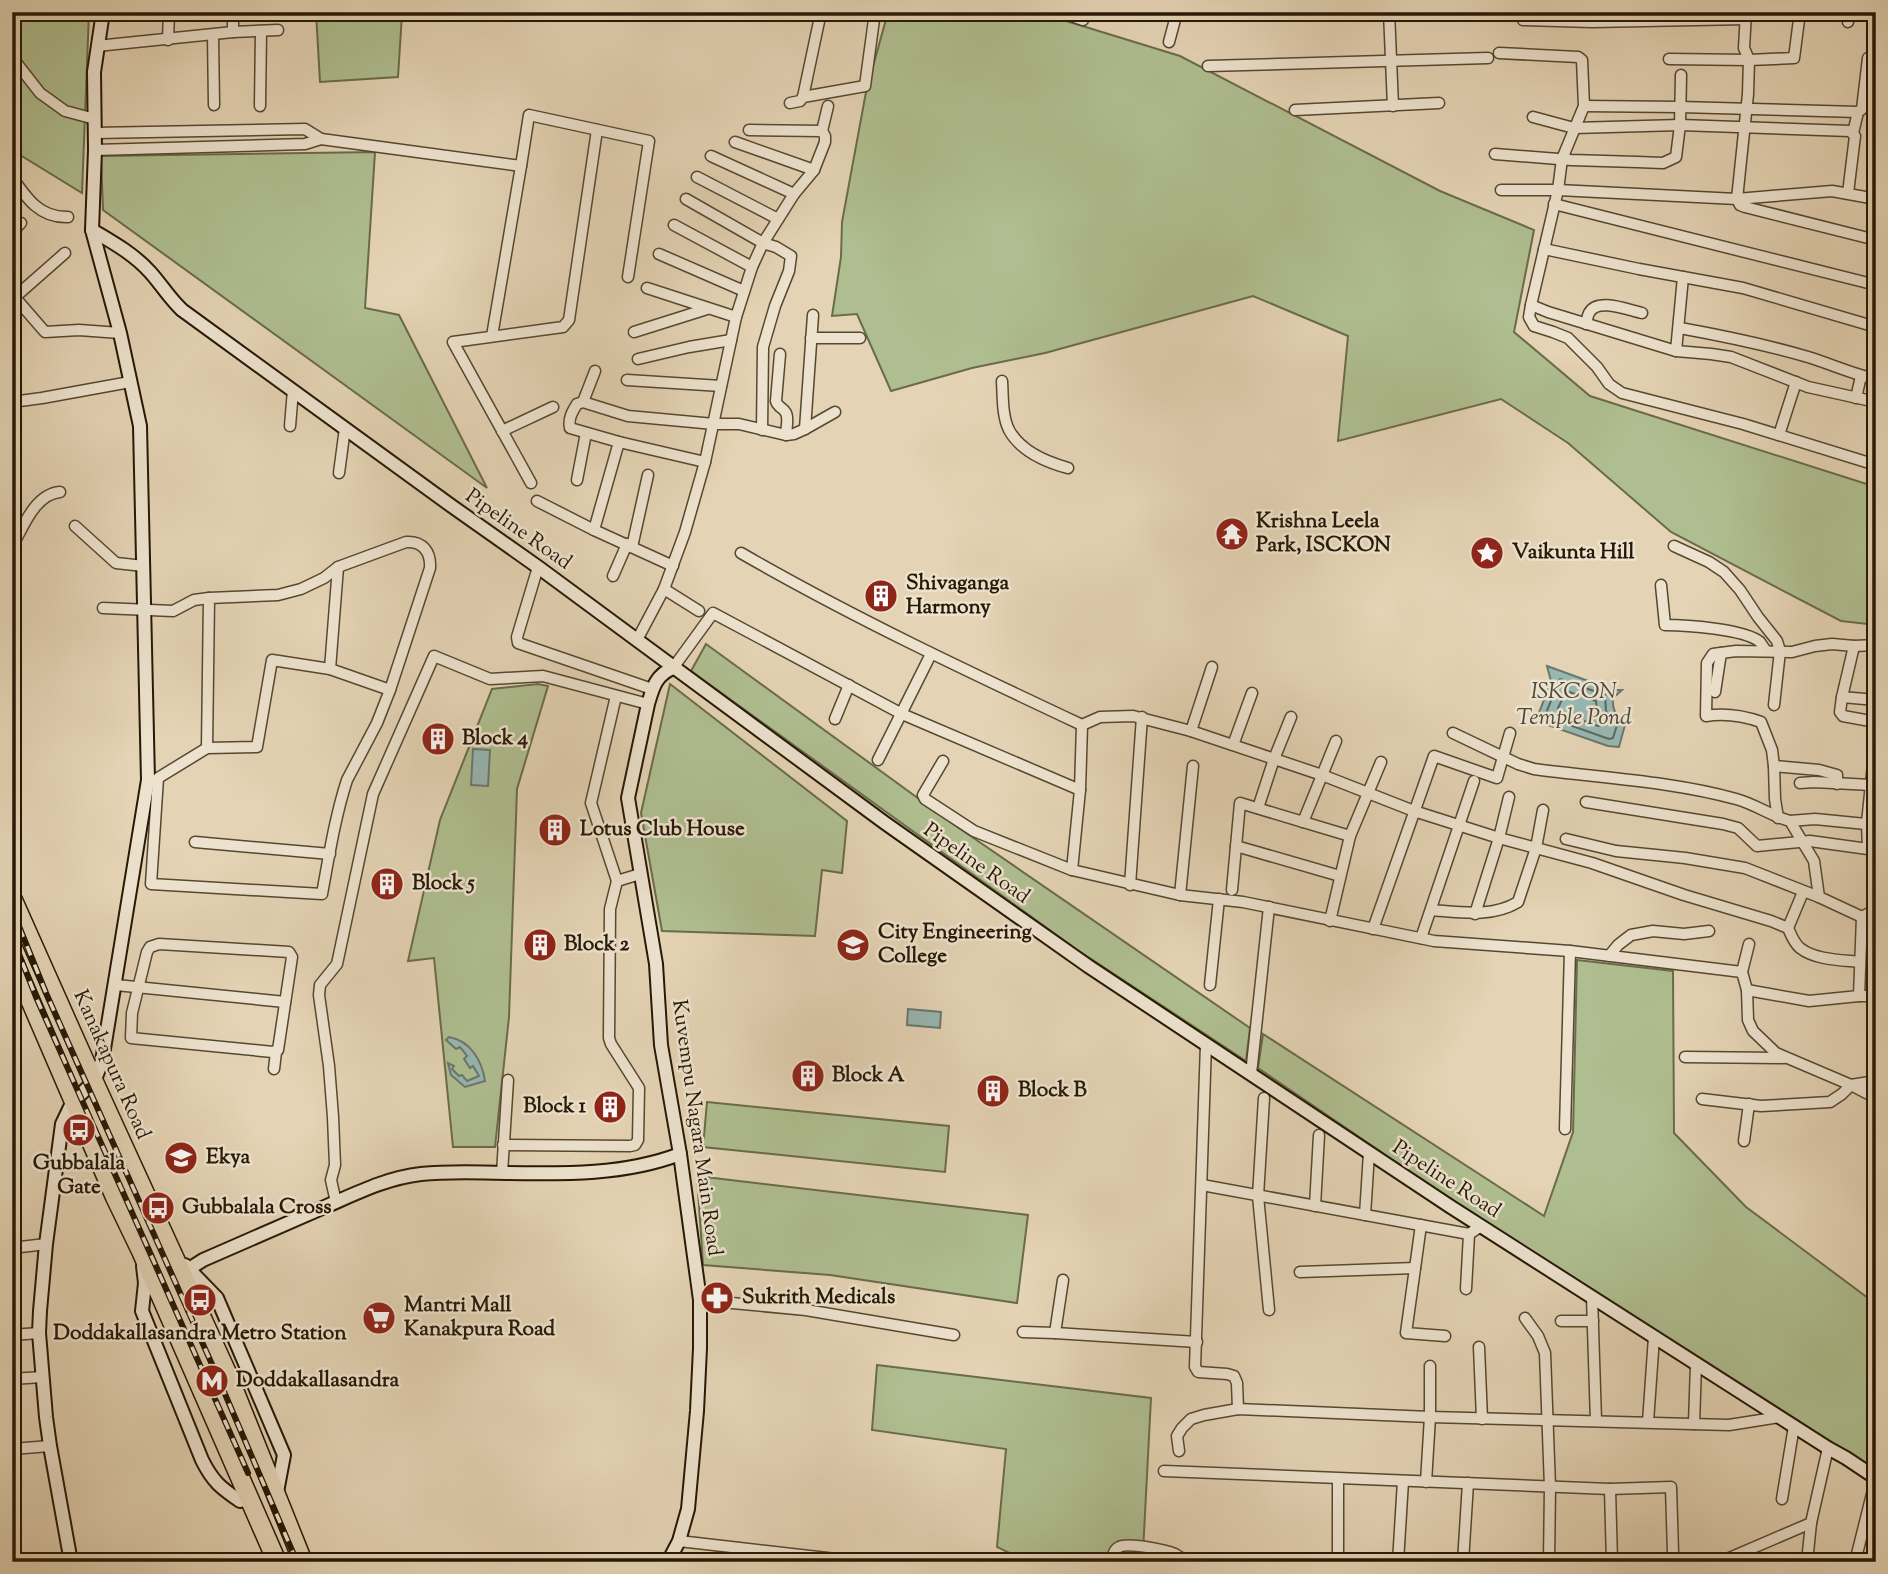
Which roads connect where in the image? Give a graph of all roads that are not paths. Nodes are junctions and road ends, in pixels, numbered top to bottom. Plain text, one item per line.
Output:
1 (103, 12) edge
2 (169, 12) edge
3 (233, 12) edge
4 (821, 12) edge
5 (875, 12) edge
6 (1060, 12) edge
7 (1086, 12) edge
8 (1177, 12) edge
9 (1388, 12) edge
10 (1800, 12) edge
11 (1746, 16) edge
12 (1522, 20) dead end
13 (278, 30) dead end
14 (261, 31) junction
15 (233, 32) junction
16 (213, 34) junction
17 (168, 40) junction
18 (1169, 42) dead end
19 (97, 46) junction
20 (1499, 53) dead end
21 (1488, 58) dead end
22 (1868, 58) dead end
23 (1669, 59) dead end
24 (12, 60) edge
25 (1749, 60) junction
26 (1390, 62) junction
27 (1208, 66) dead end
28 (1681, 75) dead end
29 (803, 97) junction
30 (790, 103) dead end
31 (1439, 103) dead end
32 (214, 104) dead end
33 (260, 106) dead end
34 (828, 106) dead end
35 (1392, 106) junction
36 (1584, 106) junction
37 (1680, 107) junction
38 (1295, 110) dead end
39 (1745, 110) junction
40 (1858, 112) junction
41 (1533, 117) dead end
42 (1680, 125) junction
43 (95, 126) junction
44 (1744, 126) junction
45 (1574, 128) junction
46 (597, 130) junction
47 (749, 131) dead end
48 (822, 131) junction
49 (1853, 133) junction
50 (321, 139) junction
51 (735, 142) dead end
52 (95, 150) junction
53 (1495, 154) dead end
54 (711, 156) dead end
55 (1562, 159) junction
56 (522, 166) junction
57 (814, 170) junction
58 (12, 177) edge
59 (697, 177) dead end
60 (1501, 190) dead end
61 (1558, 190) junction
62 (1848, 193) junction
63 (794, 194) junction
64 (686, 199) dead end
65 (1737, 199) junction
66 (1876, 199) edge
67 (1554, 204) junction
68 (68, 217) dead end
69 (778, 219) junction
70 (21, 223) dead end
71 (674, 225) dead end
72 (92, 230) junction
73 (12, 232) edge
74 (1876, 240) edge
75 (763, 243) junction
76 (1544, 249) junction
77 (65, 253) dead end
78 (659, 254) dead end
79 (752, 267) junction
80 (628, 277) dead end
81 (1683, 278) junction
82 (1876, 285) edge
83 (647, 288) dead end
84 (744, 290) junction
85 (14, 296) edge
86 (1531, 305) junction
87 (707, 309) junction
88 (1642, 313) dead end
89 (813, 315) dead end
90 (736, 317) junction
91 (1586, 324) junction
92 (1876, 327) edge
93 (1680, 328) junction
94 (634, 332) dead end
95 (120, 334) junction
96 (492, 336) junction
97 (811, 338) junction
98 (860, 338) dead end
99 (731, 340) junction
100 (1676, 351) junction
101 (780, 354) dead end
102 (638, 359) dead end
103 (595, 371) dead end
104 (1861, 376) junction
105 (1876, 379) edge
106 (627, 380) dead end
107 (1002, 381) dead end
108 (130, 382) junction
109 (1796, 382) junction
110 (721, 386) junction
111 (293, 390) junction
112 (1856, 398) junction
113 (12, 402) edge
114 (583, 402) junction
115 (1876, 402) edge
116 (553, 407) dead end
117 (835, 412) dead end
118 (714, 424) junction
119 (290, 426) dead end
120 (345, 428) junction
121 (805, 429) junction
122 (762, 430) junction
123 (502, 431) junction
124 (586, 433) junction
125 (786, 435) junction
126 (1779, 435) junction
127 (619, 442) junction
128 (705, 462) junction
129 (1876, 464) edge
130 (1068, 468) dead end
131 (339, 473) dead end
132 (648, 475) dead end
133 (577, 480) dead end
134 (531, 484) dead end
135 (60, 492) dead end
136 (537, 501) dead end
137 (75, 526) dead end
138 (594, 530) junction
139 (630, 546) junction
140 (1674, 546) dead end
141 (12, 547) edge
142 (741, 552) dead end
143 (144, 566) junction
144 (673, 566) junction
145 (338, 567) junction
146 (538, 567) junction
147 (613, 576) dead end
148 (1661, 586) dead end
149 (664, 589) junction
150 (209, 598) junction
151 (103, 608) dead end
152 (145, 609) junction
153 (699, 611) dead end
154 (637, 640) junction
155 (1876, 645) edge
156 (1854, 646) junction
157 (1766, 651) junction
158 (1780, 651) junction
159 (1721, 653) junction
160 (931, 654) junction
161 (1876, 661) edge
162 (1212, 667) dead end
163 (673, 668) junction
164 (330, 669) junction
165 (1873, 673) dead end
166 (849, 685) junction
167 (652, 689) junction
168 (390, 690) junction
169 (1715, 692) dead end
170 (1252, 693) dead end
171 (617, 696) junction
172 (1842, 696) junction
173 (1876, 700) edge
174 (648, 704) junction
175 (1774, 705) dead end
176 (902, 713) junction
177 (1292, 716) dead end
178 (1142, 717) junction
179 (835, 719) dead end
180 (1876, 722) edge
181 (1082, 725) junction
182 (1191, 731) junction
183 (1453, 733) dead end
184 (1510, 733) dead end
185 (1876, 735) edge
186 (1336, 741) dead end
187 (1233, 745) junction
188 (207, 748) junction
189 (1875, 757) edge
190 (1503, 758) junction
191 (1274, 759) junction
192 (878, 760) dead end
193 (943, 761) dead end
194 (1381, 762) dead end
195 (1193, 766) dead end
196 (1774, 766) junction
197 (1322, 775) junction
198 (1474, 781) dead end
199 (1800, 783) dead end
200 (1837, 784) junction
201 (1080, 790) junction
202 (1872, 790) edge
203 (1368, 793) junction
204 (1509, 797) dead end
205 (1586, 802) dead end
206 (1258, 808) junction
207 (1543, 810) dead end
208 (1413, 811) junction
209 (1778, 818) junction
210 (1790, 821) junction
211 (1303, 822) junction
212 (1871, 824) edge
213 (1459, 825) junction
214 (1350, 836) junction
215 (1499, 838) junction
216 (1566, 839) dead end
217 (1801, 841) junction
218 (195, 842) dead end
219 (1236, 846) junction
220 (1536, 848) junction
221 (1872, 850) edge
222 (330, 853) junction
223 (1072, 870) junction
224 (640, 874) junction
225 (1340, 876) junction
226 (617, 881) junction
227 (1130, 885) junction
228 (1232, 890) dead end
229 (1803, 892) junction
230 (1180, 895) junction
231 (1819, 897) junction
232 (12, 898) edge
233 (1219, 899) junction
234 (1876, 903) edge
235 (1269, 907) junction
236 (1431, 910) junction
237 (1475, 914) junction
238 (1862, 917) junction
239 (1330, 920) junction
240 (1788, 928) junction
241 (1373, 929) junction
242 (1709, 931) dead end
243 (1421, 938) junction
244 (1749, 944) dead end
245 (1570, 951) junction
246 (1609, 956) junction
247 (12, 958) edge
248 (1860, 962) junction
249 (1742, 972) junction
250 (116, 985) junction
251 (1210, 985) dead end
252 (137, 988) junction
253 (1747, 990) junction
254 (1859, 996) junction
255 (1876, 996) edge
256 (285, 1002) junction
257 (1206, 1044) junction
258 (276, 1052) junction
259 (1685, 1057) dead end
260 (1788, 1058) junction
261 (274, 1069) dead end
262 (1251, 1074) junction
263 (508, 1080) dead end
264 (1876, 1081) edge
265 (94, 1082) junction
266 (1851, 1085) junction
267 (1264, 1098) dead end
268 (1876, 1098) edge
269 (1702, 1099) dead end
270 (74, 1101) junction
271 (1749, 1104) junction
272 (1565, 1129) dead end
273 (1319, 1135) dead end
274 (1876, 1136) edge
275 (1744, 1141) dead end
276 (503, 1145) junction
277 (1369, 1153) junction
278 (680, 1154) junction
279 (1876, 1168) edge
280 (502, 1173) junction
281 (1202, 1185) junction
282 (1258, 1196) junction
283 (336, 1202) junction
284 (1315, 1206) junction
285 (1365, 1215) junction
286 (1421, 1225) junction
287 (1481, 1226) junction
288 (1469, 1234) junction
289 (46, 1244) junction
290 (12, 1248) edge
291 (171, 1249) junction
292 (141, 1251) junction
293 (1415, 1268) junction
294 (189, 1269) junction
295 (1300, 1272) dead end
296 (1063, 1280) dead end
297 (1466, 1289) dead end
298 (1592, 1297) junction
299 (700, 1300) junction
300 (1269, 1310) dead end
301 (1525, 1318) dead end
302 (1561, 1321) dead end
303 (1593, 1321) junction
304 (1023, 1332) dead end
305 (39, 1333) junction
306 (1055, 1334) junction
307 (12, 1335) edge
308 (954, 1335) dead end
309 (1445, 1336) dead end
310 (1654, 1337) junction
311 (1197, 1342) junction
312 (1479, 1347) dead end
313 (1696, 1364) junction
314 (1430, 1366) dead end
315 (42, 1377) junction
316 (12, 1379) edge
317 (1238, 1409) junction
318 (1780, 1417) junction
319 (1430, 1418) junction
320 (1482, 1419) junction
321 (1547, 1420) junction
322 (1596, 1421) junction
323 (1648, 1422) junction
324 (1694, 1424) junction
325 (1794, 1426) junction
326 (50, 1446) junction
327 (1828, 1448) junction
328 (12, 1449) edge
329 (1179, 1451) dead end
330 (1164, 1471) dead end
331 (1876, 1478) edge
332 (1338, 1479) junction
333 (1403, 1481) junction
334 (1426, 1482) junction
335 (1468, 1483) junction
336 (1550, 1487) junction
337 (1610, 1489) junction
338 (249, 1499) junction
339 (277, 1499) junction
340 (1782, 1499) dead end
341 (1811, 1523) junction
342 (680, 1541) junction
343 (71, 1562) edge
344 (276, 1562) edge
345 (303, 1562) edge
346 (668, 1562) edge
347 (862, 1562) edge
348 (1113, 1562) edge
349 (1184, 1562) edge
350 (1338, 1562) edge
351 (1398, 1562) edge
352 (1463, 1562) edge
353 (1549, 1562) edge
354 (1612, 1562) edge
355 (1676, 1562) edge
356 (1720, 1562) edge
357 (1807, 1562) edge
358 (1855, 1562) edge

1 - 19 street
2 - 17 street
3 - 15 street
4 - 29 street
5 - 29 street
6 - 7 street
8 - 18 street
9 - 26 street
10 - 25 street
11 - 12 street
11 - 25 street
13 - 14 street
14 - 15 street
14 - 33 street
15 - 16 street
16 - 17 street
16 - 32 street
17 - 19 street
19 - 43 street
20 - 36 street
21 - 26 street
22 - 40 street
23 - 25 street
24 - 43 street
25 - 39 street
26 - 27 street
26 - 35 street
28 - 37 street
29 - 30 street
31 - 35 street
34 - 48 street
35 - 38 street
36 - 37 street
36 - 45 street
37 - 39 street
37 - 42 street
39 - 40 street
39 - 44 street
40 - 49 street
41 - 45 street
42 - 44 street
42 - 45 street
42 - 55 street
43 - 50 street
43 - 52 street
44 - 49 street
44 - 65 street
45 - 55 street
46 - 56 street
46 - 80 street
46 - 96 street
47 - 48 street
48 - 57 street
49 - 62 street
50 - 52 street
50 - 56 street
51 - 57 street
52 - 72 street
53 - 55 street
54 - 63 street
55 - 61 street
56 - 96 street
57 - 63 street
58 - 68 street
59 - 69 street
60 - 61 street
61 - 65 street
61 - 67 street
62 - 65 street
62 - 66 street
63 - 69 street
64 - 75 street
65 - 74 street
67 - 76 street
67 - 82 street
69 - 75 street
70 - 73 street
71 - 79 street
72 - 95 street
72 - 111 street, Pipeline Road
75 - 79 street
75 - 122 street
76 - 81 street
76 - 86 street
77 - 85 street
78 - 84 street
79 - 84 street
81 - 92 street
81 - 93 street
83 - 87 street
84 - 90 street
85 - 95 street
86 - 91 street
86 - 126 street
87 - 90 street
87 - 94 street
88 - 91 street
89 - 97 street
90 - 99 street
91 - 100 street
93 - 100 street
93 - 104 street
95 - 108 street
96 - 123 street
97 - 98 street
97 - 121 street
99 - 102 street
99 - 110 street
100 - 109 street
101 - 125 street
103 - 114 street
104 - 105 street
104 - 112 street
106 - 110 street
107 - 130 street
108 - 113 street
108 - 143 street
109 - 112 street
109 - 126 street
110 - 118 street
111 - 119 street
111 - 120 street, Pipeline Road
112 - 115 street
114 - 118 street
114 - 124 street
116 - 123 street
117 - 121 street
118 - 122 street
118 - 128 street
120 - 131 street
120 - 146 street, Pipeline Road
121 - 125 street
122 - 125 street
123 - 134 street
124 - 127 street
124 - 133 street
126 - 129 street
127 - 128 street
127 - 138 street
128 - 144 street
132 - 139 street
135 - 141 street
136 - 138 street
137 - 143 street
138 - 139 street
139 - 144 street
139 - 147 street
140 - 158 street
142 - 160 street
143 - 152 street
144 - 149 street
145 - 150 street
145 - 164 street
145 - 168 street
146 - 154 street, Pipeline Road
146 - 167 street
148 - 157 street
149 - 153 street
149 - 154 street
150 - 152 street
150 - 188 street
151 - 152 street
152 - 250 street
154 - 163 street, Pipeline Road
155 - 156 street
156 - 158 street
156 - 172 street
157 - 158 street
157 - 159 street
158 - 175 street
159 - 169 street
159 - 196 street
160 - 176 street
160 - 181 street
161 - 165 street
162 - 182 street
163 - 166 street
163 - 167 street
163 - 257 street, Pipeline Road
164 - 168 street
164 - 188 street
166 - 176 street
166 - 179 street
167 - 174 street, Kuvempu Nagara Main Road
168 - 222 street
170 - 187 street
171 - 174 street
171 - 226 street
171 - 283 street
172 - 173 street
172 - 180 street
174 - 224 street, Kuvempu Nagara Main Road
176 - 192 street
176 - 201 street
177 - 191 street
178 - 181 street
178 - 182 street
178 - 227 street
181 - 201 street
182 - 187 street
183 - 190 street
184 - 190 street
185 - 189 street
186 - 197 street
187 - 191 street
188 - 222 street
189 - 202 street
190 - 208 street
190 - 209 street
191 - 197 street
191 - 206 street
193 - 223 street
194 - 203 street
195 - 230 street
196 - 200 street
196 - 209 street
197 - 203 street
197 - 211 street
198 - 213 street
199 - 200 street
200 - 202 street
201 - 223 street
202 - 212 street
203 - 208 street
203 - 214 street
204 - 215 street
205 - 217 street
206 - 211 street
206 - 219 street
207 - 220 street
208 - 213 street
208 - 241 street
209 - 210 street
210 - 212 street
210 - 217 street
211 - 214 street
212 - 221 street
213 - 215 street
213 - 236 street
214 - 225 street
215 - 220 street
215 - 237 street
216 - 229 street
217 - 221 street
217 - 231 street
218 - 222 street
219 - 225 street
219 - 228 street
220 - 237 street
220 - 240 street
223 - 227 street
224 - 226 street
224 - 278 street, Kuvempu Nagara Main Road
225 - 239 street
226 - 276 street
227 - 230 street
229 - 231 street
229 - 240 street
230 - 233 street
231 - 238 street
232 - 265 highway, Kanakapura Road
233 - 235 street
233 - 251 street
234 - 238 street
235 - 239 street
235 - 262 street
236 - 237 street
236 - 243 street
238 - 248 street
239 - 241 street
240 - 248 street
241 - 243 street
242 - 246 street
243 - 245 street
244 - 249 street
245 - 246 street
245 - 272 street
246 - 249 street
247 - 270 highway
248 - 254 street
249 - 253 street
250 - 252 street
250 - 265 street
252 - 256 street
252 - 256 street
252 - 258 street
253 - 254 street
253 - 260 street
254 - 255 street
256 - 258 street
257 - 262 street, Pipeline Road
257 - 281 street
258 - 261 street
259 - 260 street
260 - 266 street
262 - 277 street, Pipeline Road
263 - 276 street
264 - 266 street
265 - 270 street
265 - 291 highway, Kanakapura Road
266 - 268 street
266 - 271 street
267 - 282 street
269 - 271 street
270 - 289 street
270 - 292 highway
271 - 275 street
273 - 284 street
274 - 279 street
276 - 280 street
277 - 285 street
277 - 287 street, Pipeline Road
278 - 280 street
278 - 299 street, Kuvempu Nagara Main Road
280 - 283 street
281 - 282 street
281 - 311 street
282 - 284 street
282 - 300 street
283 - 294 street
284 - 285 street
285 - 286 street
286 - 288 street
286 - 293 street
287 - 288 street
287 - 298 street, Pipeline Road
288 - 297 street
289 - 290 street
289 - 305 street
291 - 294 street, Kanakapura Road
291 - 339 highway, Kanakapura Road
292 - 338 highway
292 - 338 street
293 - 295 street
293 - 309 street
294 - 339 street, Kanakapura Road
296 - 306 street
298 - 303 street
298 - 310 street, Pipeline Road
299 - 308 street
299 - 342 street, Kuvempu Nagara Main Road
301 - 321 street
302 - 303 street
303 - 322 street
304 - 306 street
305 - 307 street
305 - 315 street
306 - 311 street
310 - 313 street, Pipeline Road
310 - 323 street
311 - 317 street
312 - 320 street
313 - 318 street, Pipeline Road
313 - 324 street
314 - 319 street
315 - 316 street
315 - 326 street
317 - 319 street
317 - 329 street
318 - 324 street
318 - 325 street, Pipeline Road
319 - 320 street
319 - 334 street
320 - 321 street
321 - 322 street
321 - 336 street
322 - 323 street
323 - 324 street
325 - 327 street, Pipeline Road
325 - 340 street
326 - 328 street
326 - 343 street
327 - 331 street, Pipeline Road
327 - 341 street
330 - 332 street
331 - 358 street
332 - 333 street
332 - 350 street
333 - 334 street
333 - 351 street
334 - 335 street
335 - 336 street
335 - 352 street
336 - 337 street
336 - 353 street
337 - 354 street
337 - 355 street
338 - 344 highway
339 - 345 highway, Kanakapura Road
341 - 356 street
341 - 357 street
342 - 346 street, Kuvempu Nagara Main Road
342 - 347 street
348 - 349 street

